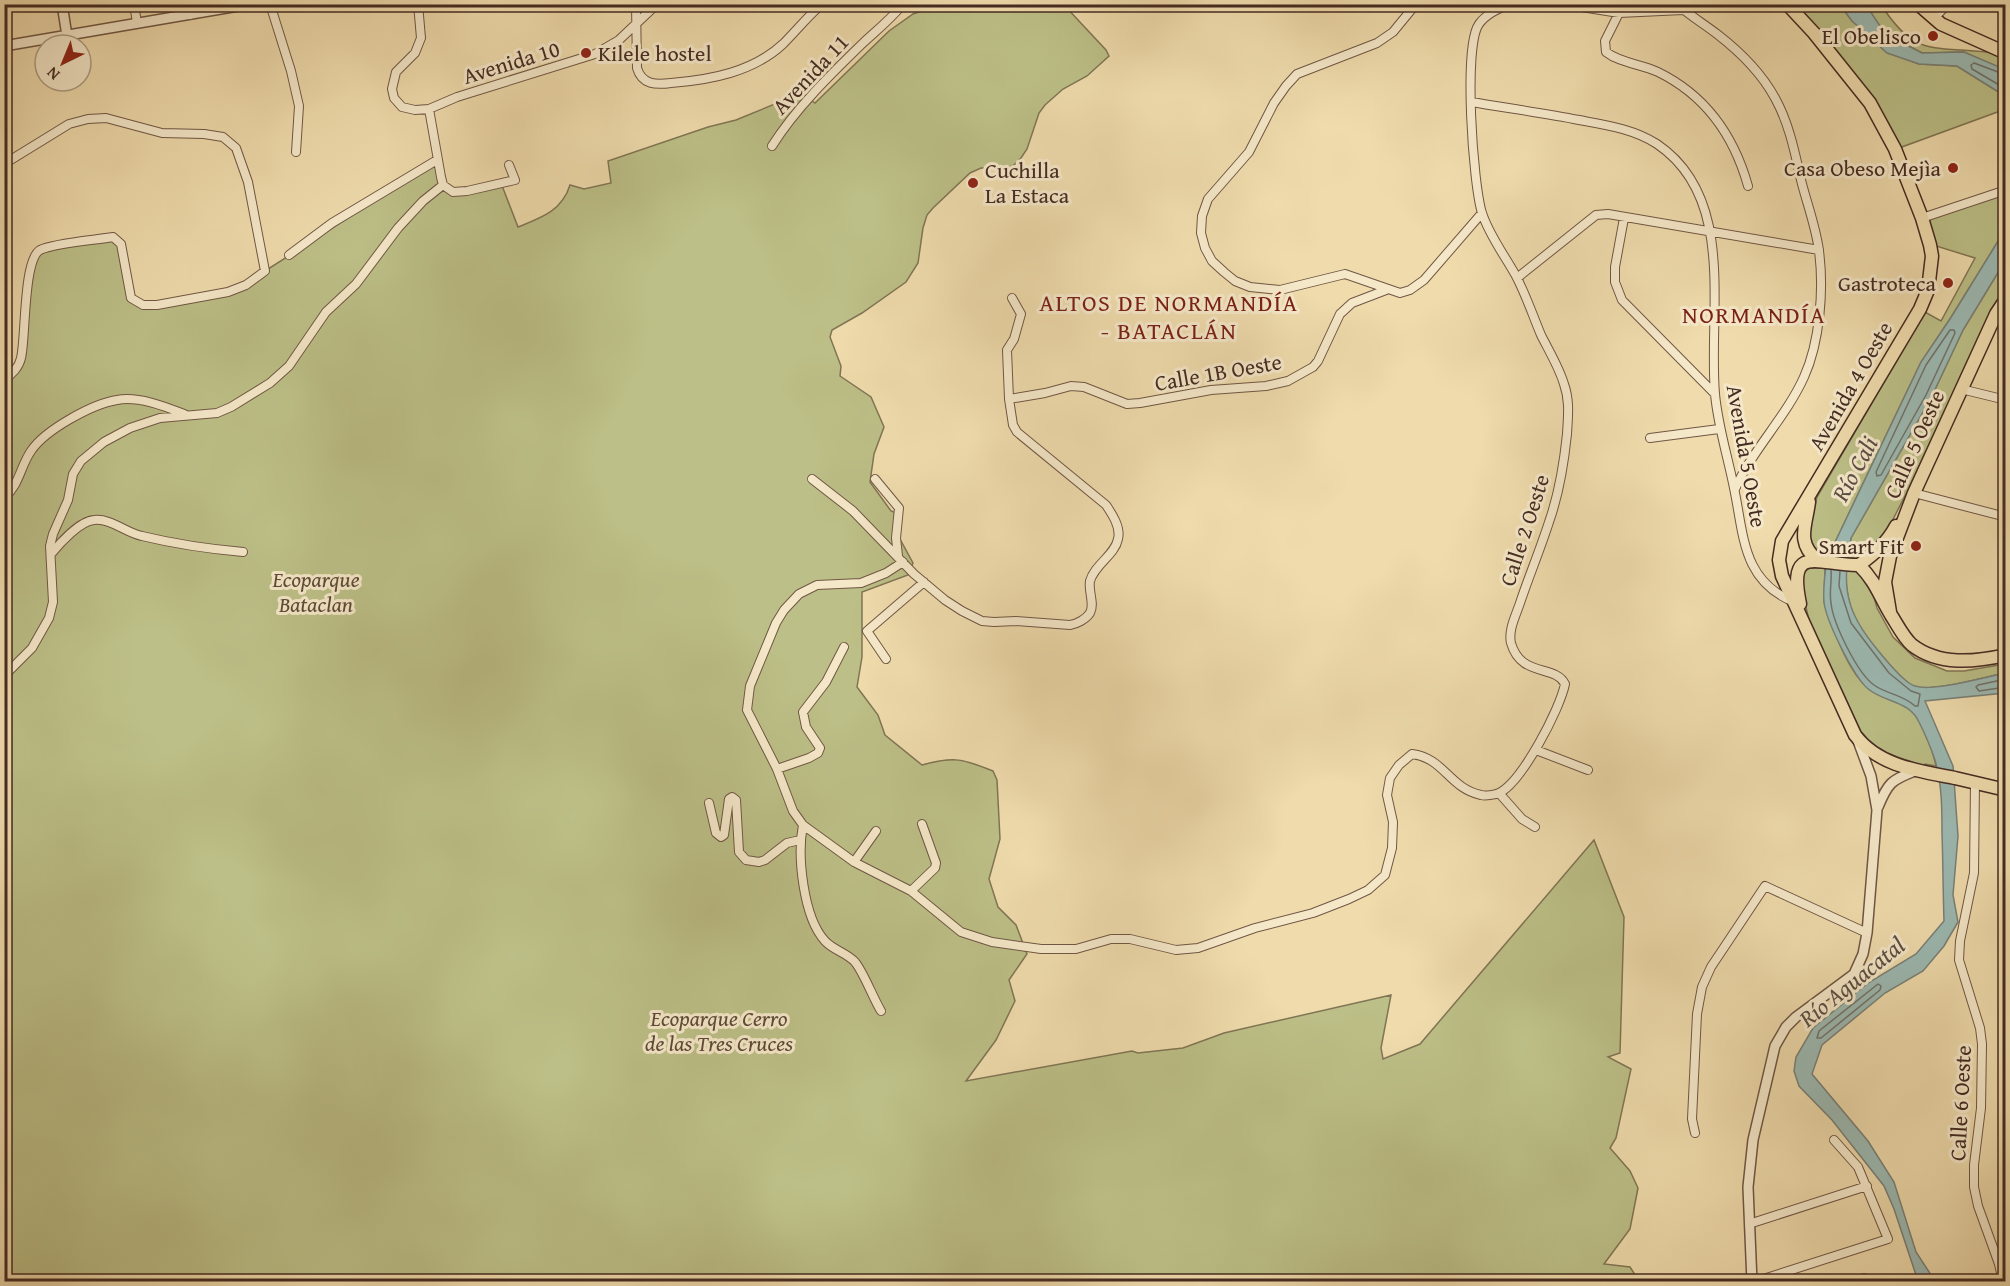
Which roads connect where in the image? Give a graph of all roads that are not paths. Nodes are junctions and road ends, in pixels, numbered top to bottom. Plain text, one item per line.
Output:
1 (62, 4) edge
2 (134, 4) edge
3 (188, 4) edge
4 (250, 4) edge
5 (270, 4) edge
6 (418, 4) edge
7 (636, 4) edge
8 (657, 4) edge
9 (822, 4) edge
10 (903, 4) edge
11 (1416, 4) edge
12 (1509, 4) edge
13 (1563, 4) edge
14 (1787, 4) edge
15 (1918, 4) edge
16 (1948, 4) edge
17 (1680, 7) edge
18 (1619, 13) junction
19 (190, 15) junction
20 (1933, 19) junction
21 (137, 23) junction
22 (637, 23) junction
23 (67, 33) edge
24 (83, 33) edge
25 (33, 41) edge
26 (4, 46) edge
27 (2006, 53) edge
28 (1471, 102) junction
29 (429, 109) junction
30 (772, 146) dead end
31 (296, 152) dead end
32 (437, 160) junction
33 (4, 164) edge
34 (509, 165) dead end
35 (444, 185) junction
36 (1748, 186) dead end
37 (2006, 190) edge
38 (1482, 213) junction
39 (1623, 218) junction
40 (1922, 218) junction
41 (1710, 232) junction
42 (1819, 250) junction
43 (289, 255) dead end
44 (1517, 278) junction
45 (1386, 290) junction
46 (1012, 298) dead end
47 (2006, 298) edge
48 (4, 379) edge
49 (1961, 389) junction
50 (1715, 394) junction
51 (1009, 399) junction
52 (2006, 400) edge
53 (188, 416) junction
54 (1719, 429) junction
55 (1650, 438) dead end
56 (812, 479) dead end
57 (875, 480) dead end
58 (1735, 489) junction
59 (1914, 493) junction
60 (1811, 495) junction
61 (4, 498) edge
62 (2006, 516) edge
63 (243, 552) dead end
64 (51, 554) junction
65 (900, 559) junction
66 (1819, 561) junction
67 (1855, 565) junction
68 (924, 582) junction
69 (1794, 602) junction
70 (1890, 612) junction
71 (1804, 623) junction
72 (844, 647) dead end
73 (2006, 655) edge
74 (886, 659) dead end
75 (4, 675) edge
76 (1855, 735) junction
77 (1536, 750) junction
78 (777, 769) junction
79 (1588, 770) dead end
80 (1920, 772) junction
81 (1969, 781) junction
82 (2006, 790) edge
83 (1499, 793) junction
84 (709, 803) dead end
85 (1878, 810) junction
86 (922, 824) dead end
87 (803, 825) junction
88 (1535, 827) dead end
89 (876, 831) dead end
90 (800, 840) junction
91 (854, 862) junction
92 (910, 891) junction
93 (1867, 933) junction
94 (881, 1011) dead end
95 (1695, 1133) dead end
96 (1834, 1140) dead end
97 (1867, 1186) junction
98 (1749, 1224) junction
99 (1753, 1281) edge
100 (1860, 1281) edge
101 (1872, 1281) edge
102 (2003, 1281) edge

1 - 23 street
2 - 21 street
3 - 19 street
4 - 19 street
5 - 31 street
6 - 29 street
7 - 22 street
8 - 22 street, Avenida 10
9 - 22 street, Avenida 11
10 - 30 street, Avenida 11
11 - 45 street
12 - 28 street, Calle 2 Oeste
13 - 18 street
14 - 40 main road, Avenida 4 Oeste
15 - 20 main road
16 - 20 street
17 - 18 street
17 - 42 street
18 - 36 street
19 - 21 street
20 - 27 main road
21 - 24 street
22 - 29 street, Avenida 10
25 - 26 street
28 - 38 street, Calle 2 Oeste
28 - 41 street, Avenida 5 Oeste
29 - 32 street
32 - 35 street
32 - 43 street
33 - 48 street
34 - 35 street
35 - 53 street
37 - 40 street
38 - 44 street, Calle 2 Oeste
38 - 45 street
39 - 41 street
39 - 44 street
39 - 50 street
40 - 60 main road, Avenida 4 Oeste
41 - 42 street
41 - 50 street, Avenida 5 Oeste
42 - 58 street
44 - 77 street, Calle 2 Oeste
45 - 51 street, Calle 1B Oeste
46 - 51 street
47 - 49 main road, Calle 5 Oeste
49 - 52 street
49 - 59 main road, Calle 5 Oeste
50 - 54 street, Avenida 5 Oeste
51 - 68 street
53 - 61 street
53 - 64 street
54 - 55 street
54 - 58 street, Avenida 5 Oeste
56 - 65 street
57 - 65 street
58 - 69 street, Avenida 5 Oeste
59 - 62 street
59 - 67 main road
59 - 70 main road, Calle 5 Oeste
60 - 66 main road
60 - 69 main road, Avenida 4 Oeste
63 - 64 street
64 - 75 street
65 - 68 street
65 - 78 street
66 - 67 main road
66 - 71 main road
67 - 70 main road
68 - 74 street
69 - 71 main road, Avenida 4 Oeste
70 - 73 main road
71 - 76 main road, Avenida 4 Oeste
72 - 78 street
76 - 80 main road, Avenida 4 Oeste
76 - 85 street, Avenida 4 Oeste
77 - 79 street
77 - 83 street, Calle 2 Oeste
78 - 87 street
80 - 81 main road, Avenida 4 Oeste
80 - 85 street, Avenida 4 Oeste
81 - 82 main road, Avenida 4 Oeste
81 - 102 street, Calle 6 Oeste
83 - 88 street
83 - 92 street
84 - 90 street
85 - 93 street, Avenida 4 Oeste
86 - 92 street
87 - 90 street
87 - 91 street
89 - 91 street
90 - 94 street
91 - 92 street
93 - 95 street
93 - 98 street, Avenida 4 Oeste
96 - 97 street
97 - 98 street
97 - 99 street
98 - 99 street, Avenida 4 Oeste
100 - 101 street

